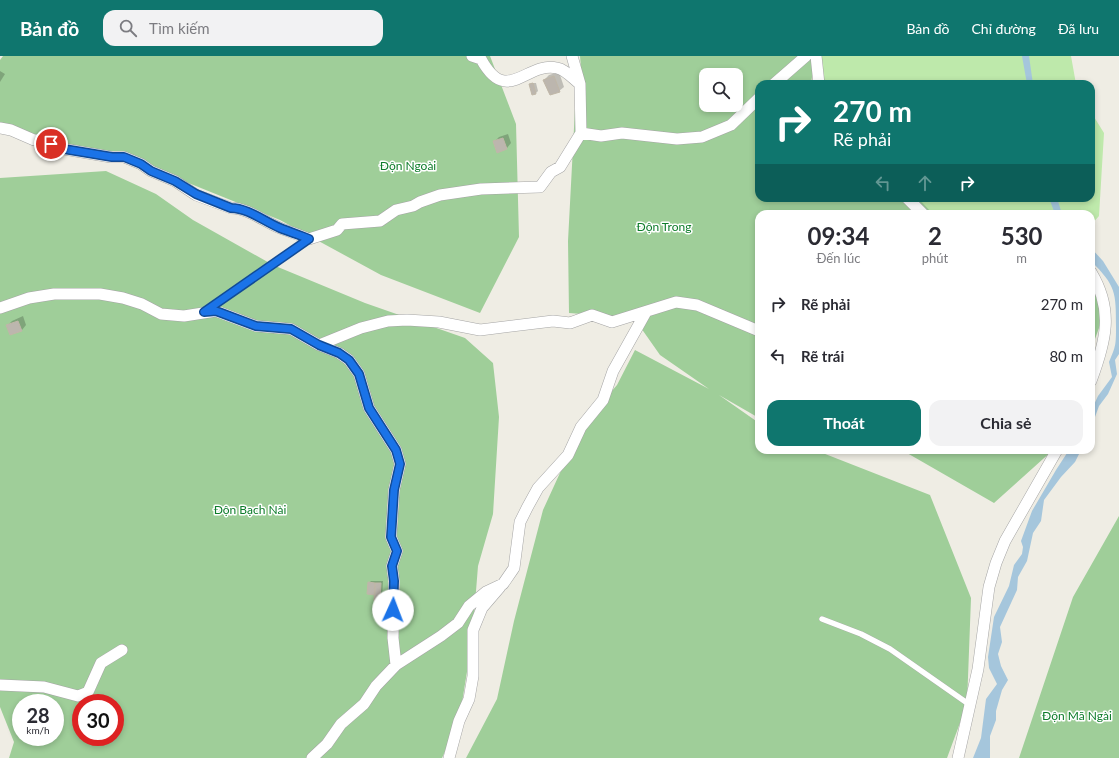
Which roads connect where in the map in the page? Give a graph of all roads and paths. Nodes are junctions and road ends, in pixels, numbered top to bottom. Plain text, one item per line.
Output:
1 (472, 56) edge
2 (572, 56) edge
3 (806, 56) edge
4 (816, 56) edge
5 (780, 80) edge
6 (819, 80) edge
7 (580, 84) junction
8 (755, 102) edge
9 (0, 128) edge
10 (581, 133) junction
11 (912, 202) edge
12 (919, 210) edge
13 (309, 239) junction
14 (1095, 280) edge
15 (0, 308) edge
16 (204, 312) junction
17 (646, 312) junction
18 (755, 329) edge
19 (319, 345) junction
20 (1095, 363) edge
21 (1055, 454) edge
22 (503, 584) junction
23 (822, 619) dead end
24 (122, 650) dead end
25 (396, 665) junction
26 (0, 685) edge
27 (970, 705) junction
28 (312, 758) edge
29 (449, 758) edge
30 (958, 758) edge

1 - 7 street
2 - 7 street
3 - 5 street
4 - 6 street
7 - 10 street
8 - 10 street
9 - 13 street
10 - 13 street
11 - 12 street
13 - 16 lane
14 - 20 street
15 - 16 street
16 - 19 street
17 - 18 street
17 - 19 street
17 - 22 street
19 - 25 street
21 - 27 street
22 - 25 street
22 - 29 street
23 - 27 lane
24 - 26 street
25 - 28 street
27 - 30 street

